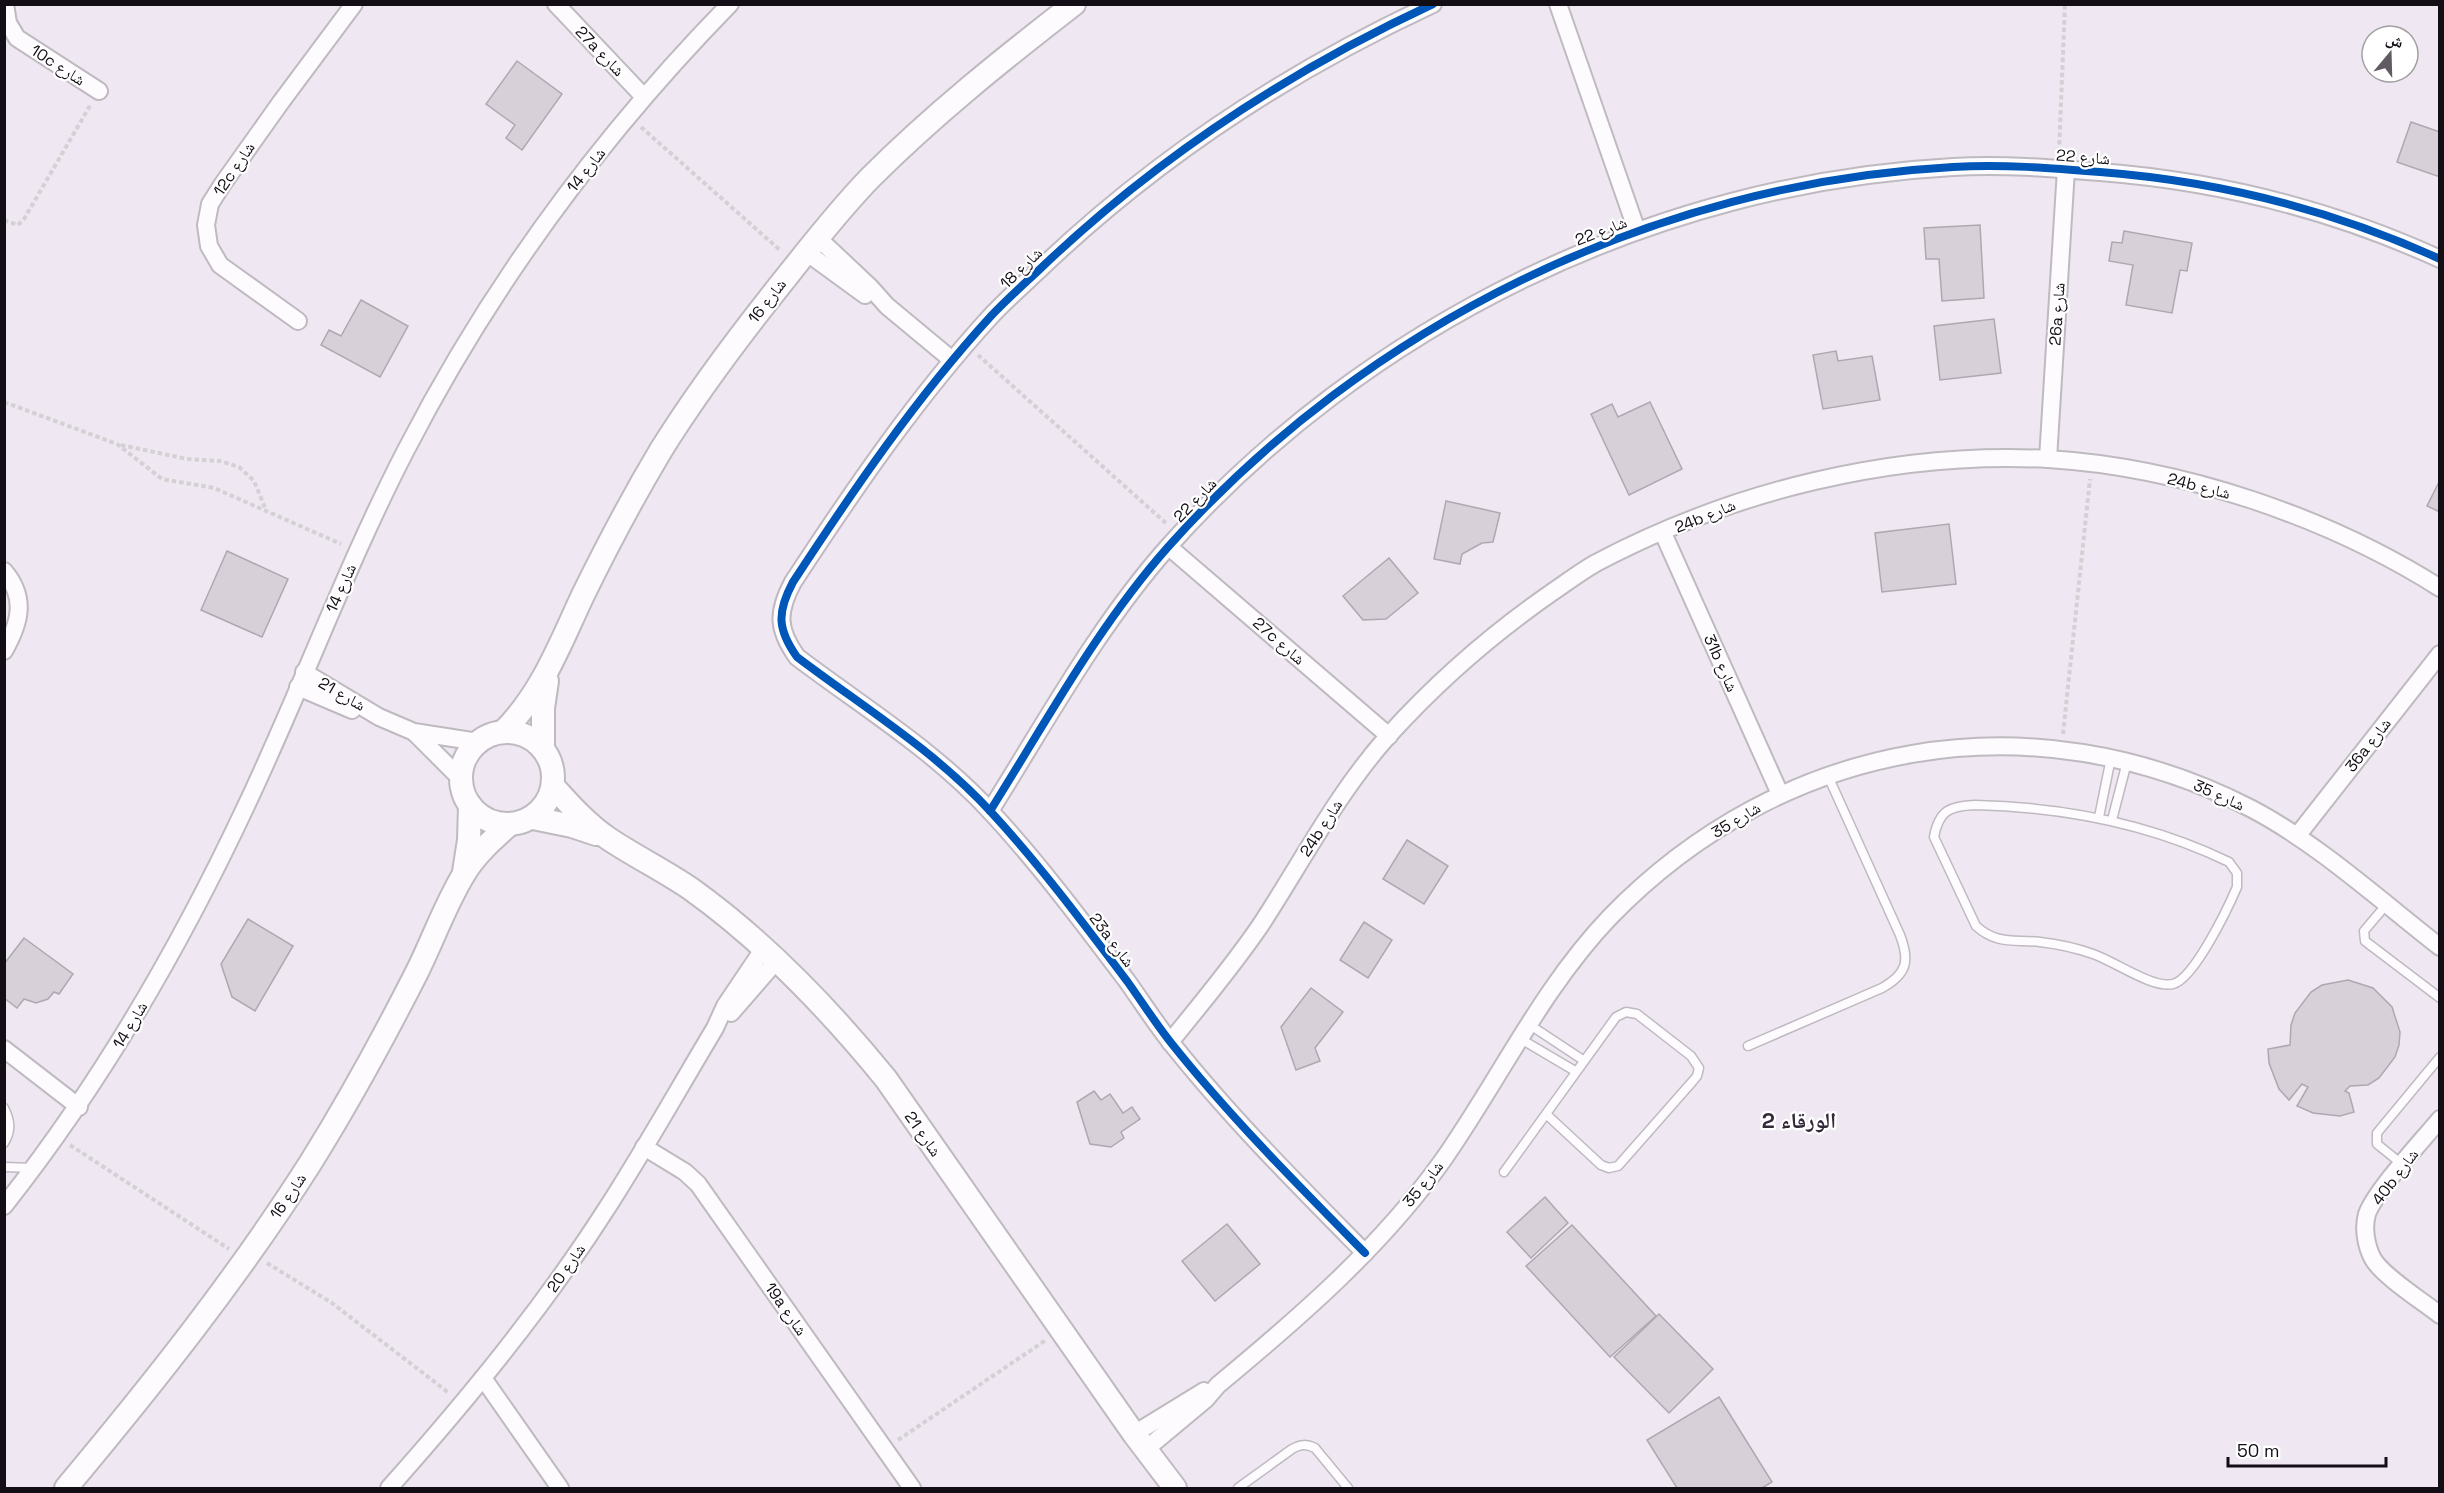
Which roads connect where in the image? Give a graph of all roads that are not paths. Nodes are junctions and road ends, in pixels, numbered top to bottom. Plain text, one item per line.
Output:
1 (5, 4) edge
2 (354, 4) edge
3 (556, 4) edge
4 (730, 4) edge
5 (1074, 4) edge
6 (1433, 4) edge
7 (1558, 4) edge
8 (99, 91) road end
9 (644, 97) junction
10 (2062, 169) junction
11 (1637, 231) junction
12 (807, 251) junction
13 (2439, 260) edge
14 (298, 321) dead end
15 (952, 360) junction
16 (2048, 459) junction
17 (1663, 532) junction
18 (1174, 541) junction
19 (4, 571) edge
20 (2439, 588) edge
21 (4, 651) edge
22 (2439, 654) edge
23 (550, 668) junction
24 (813, 670) joint
25 (301, 680) junction
26 (414, 732) junction
27 (503, 732) junction
28 (1389, 736) junction
29 (478, 742) junction
30 (543, 748) junction
31 (2119, 760) junction
32 (1828, 776) junction
33 (460, 779) junction
34 (553, 786) junction
35 (1780, 794) junction
36 (470, 805) junction
37 (990, 811) junction
38 (2099, 817) junction
39 (533, 818) junction
40 (2112, 820) junction
41 (510, 824) junction
42 (2297, 836) junction
43 (609, 839) junction
44 (464, 874) junction
45 (2386, 905) junction
46 (2439, 947) edge
47 (770, 954) junction
48 (2439, 998) edge
49 (1526, 1032) junction
50 (1170, 1042) junction
51 (1748, 1046) dead end
52 (4, 1049) edge
53 (2439, 1057) edge
54 (1583, 1060) junction
55 (1575, 1071) junction
56 (4, 1107) edge
57 (79, 1107) junction
58 (1546, 1114) junction
59 (2439, 1119) edge
60 (4, 1143) edge
61 (644, 1147) junction
62 (2403, 1165) junction
63 (4, 1167) edge
64 (34, 1168) junction
65 (1504, 1172) dead end
66 (4, 1206) edge
67 (1365, 1253) junction
68 (2439, 1315) edge
69 (483, 1378) junction
70 (1140, 1442) junction
71 (66, 1488) edge
72 (389, 1488) edge
73 (560, 1488) edge
74 (912, 1488) edge
75 (1175, 1488) edge
76 (1238, 1488) edge
77 (1348, 1488) edge

1 - 8 street, 10c شارع
2 - 14 street, 12c شارع
3 - 9 street, 27a شارع
4 - 9 street, شارع 14
5 - 12 street, شارع 16
6 - 15 street, شارع 18
7 - 11 street
9 - 25 street, شارع 14
10 - 11 street, شارع 22
10 - 13 street, شارع 22
10 - 16 street, 26a شارع
11 - 18 street, شارع 22
12 - 15 street
12 - 23 street, شارع 16
15 - 24 street, شارع 18
16 - 17 street, 24b شارع
16 - 20 street, 24b شارع
17 - 28 street, 24b شارع
17 - 35 street, 31b شارع
18 - 28 street, 27c شارع
18 - 37 street, شارع 22
19 - 21 street
22 - 42 street, 36a شارع
23 - 27 street, شارع 16
23 - 30 street, شارع 16
24 - 37 street, 23a شارع
25 - 26 street, شارع 21
25 - 57 street, شارع 14
26 - 29 street, شارع 21
26 - 33 street, شارع 21
27 - 29 street
27 - 30 street
28 - 50 street, 24b شارع
29 - 33 street
30 - 34 street
31 - 32 street, شارع 35
31 - 38 lane
31 - 40 lane
31 - 42 street, شارع 35
32 - 35 street, شارع 35
32 - 51 lane
33 - 36 street
34 - 39 street
34 - 43 street, شارع 21
35 - 49 street, شارع 35
36 - 41 street
36 - 44 street, شارع 16
37 - 50 street, 23a شارع
38 - 40 lane
38 - 40 lane
39 - 41 street
39 - 43 street, شارع 21
41 - 44 street, شارع 16
42 - 45 street, شارع 35
43 - 47 street, شارع 21
44 - 71 street, شارع 16
45 - 46 street, شارع 35
45 - 48 lane
47 - 61 street, شارع 20
47 - 70 street, شارع 21
49 - 54 lane
49 - 55 lane
49 - 67 street, شارع 35
50 - 67 street, 23a شارع
52 - 57 street
53 - 62 lane
54 - 55 lane
54 - 58 lane
55 - 58 lane
56 - 60 lane
57 - 64 street, شارع 14
58 - 65 lane
59 - 62 street, 40b شارع
61 - 69 street, شارع 20
61 - 74 street, 19a شارع
62 - 68 street, 40b شارع
63 - 64 lane
64 - 66 street, شارع 14
67 - 70 street, شارع 35
69 - 72 street, شارع 20
69 - 73 street
70 - 75 street, شارع 21
76 - 77 lane

